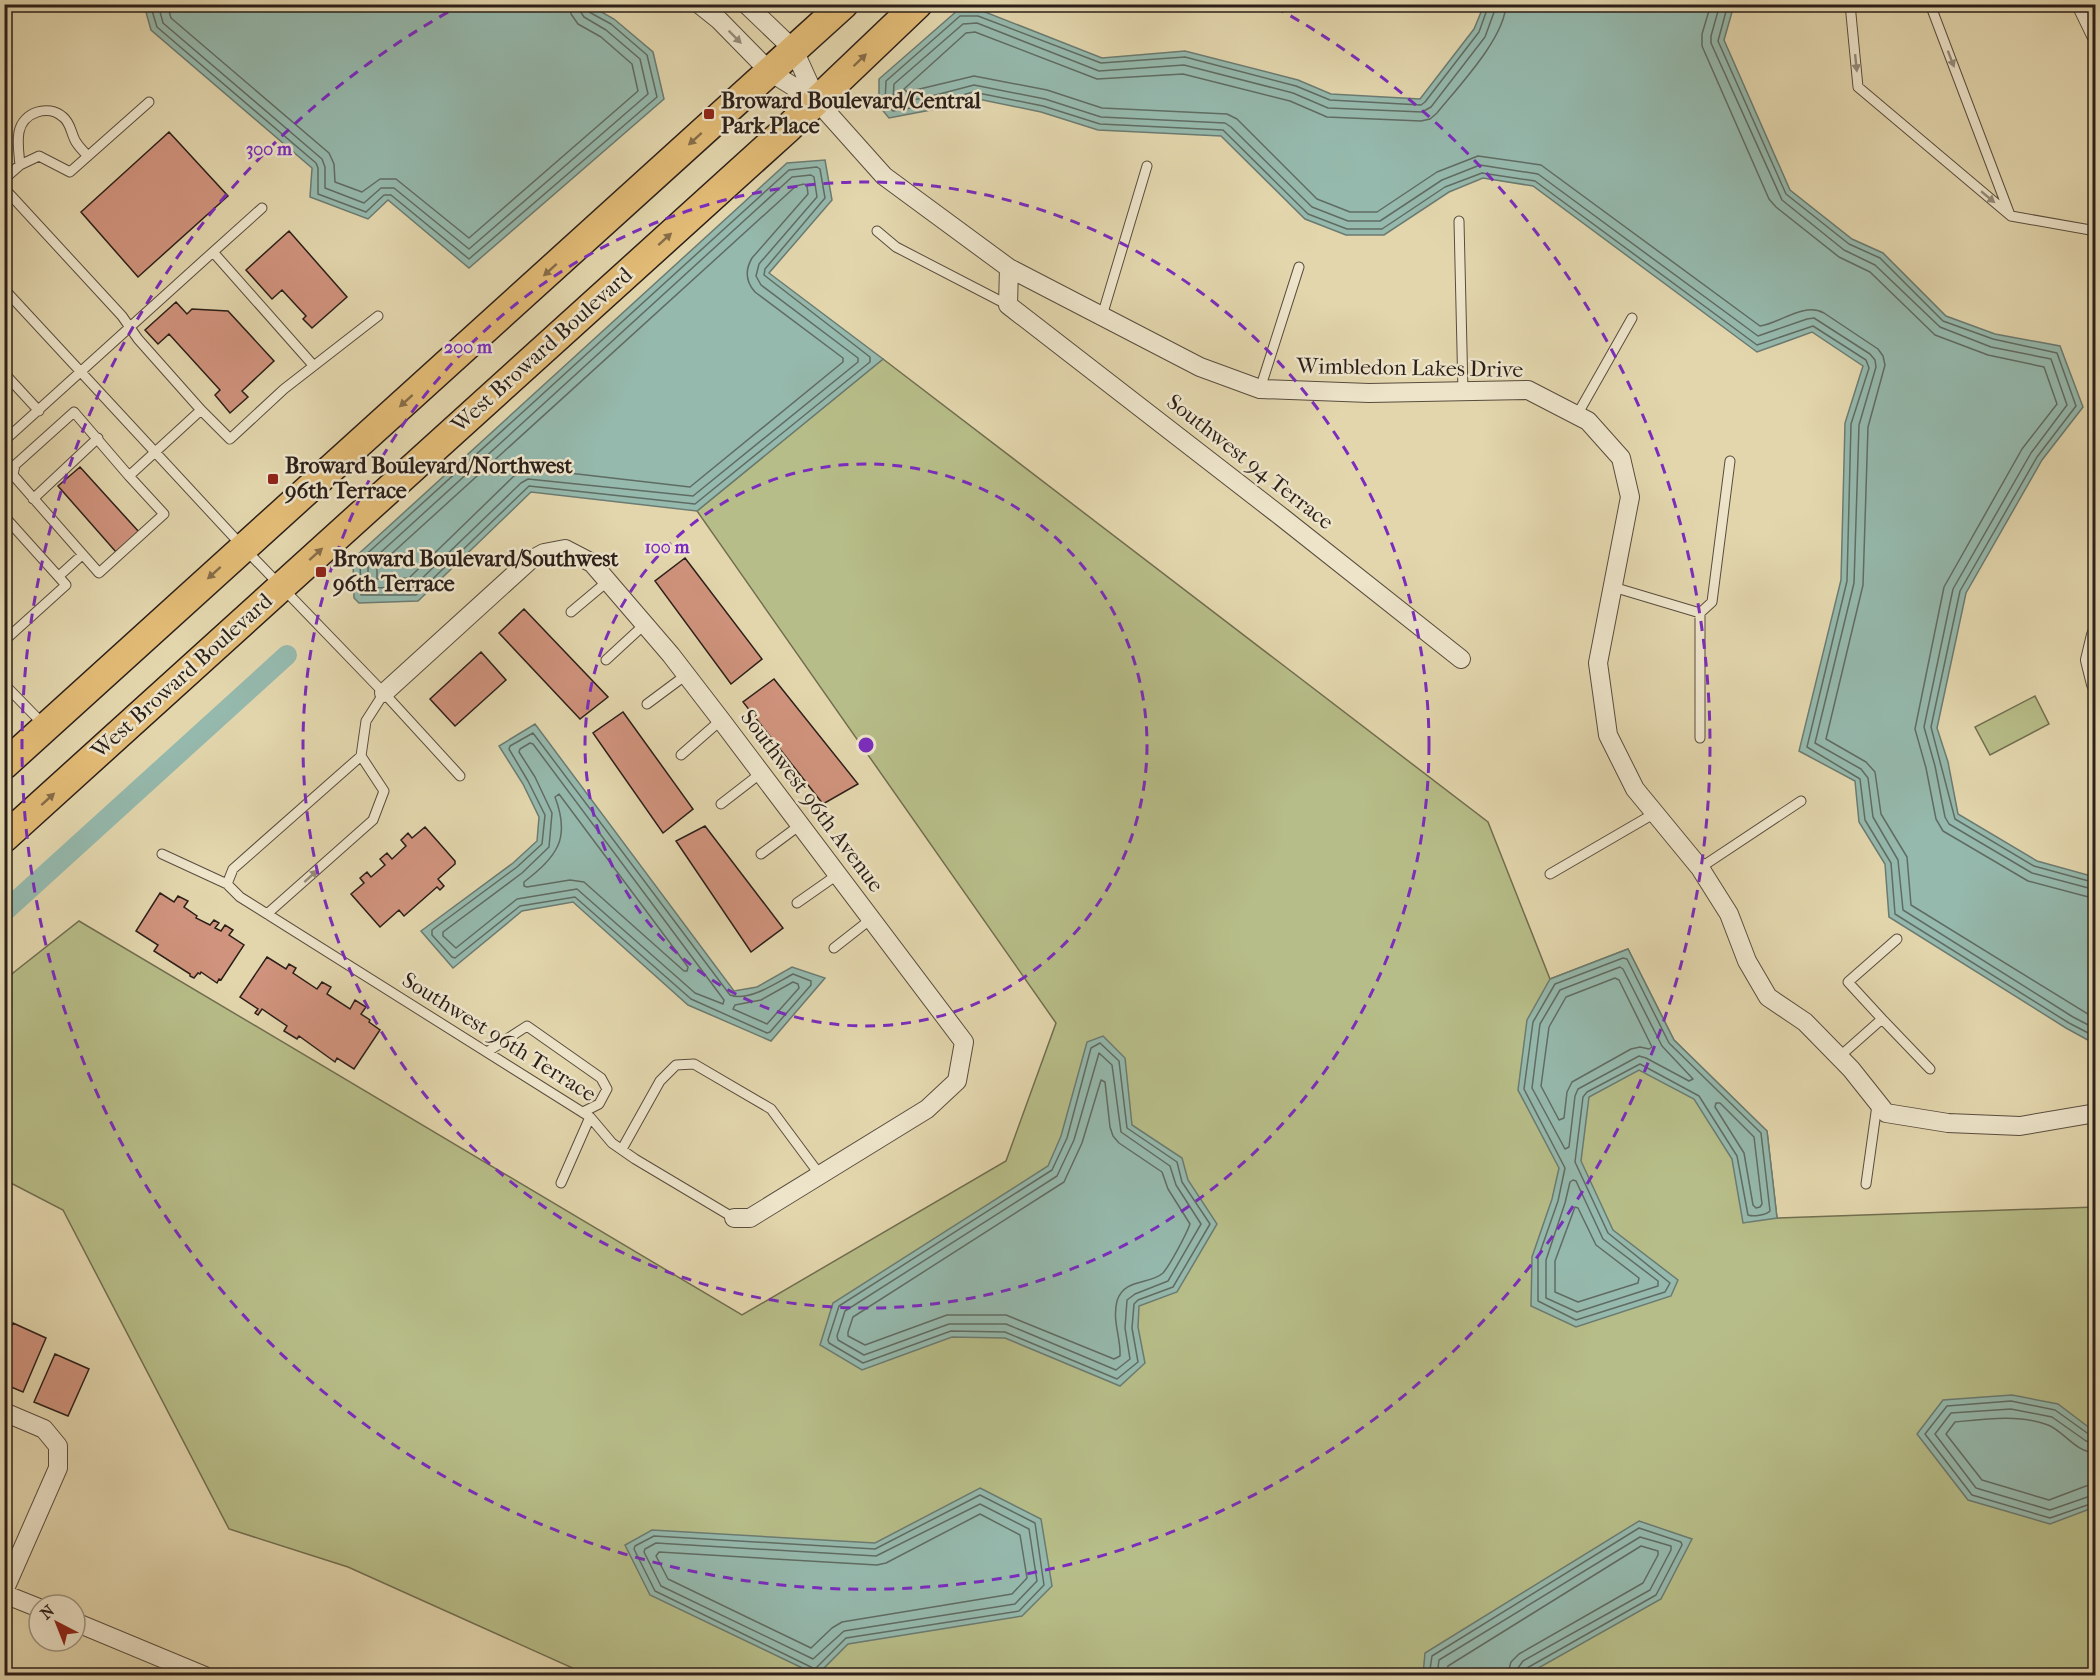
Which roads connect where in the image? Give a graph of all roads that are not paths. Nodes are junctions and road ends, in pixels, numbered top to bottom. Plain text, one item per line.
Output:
1 (9, 4) edge
2 (699, 4) edge
3 (746, 4) edge
4 (844, 4) edge
5 (918, 4) edge
6 (1850, 4) edge
7 (1929, 4) edge
8 (2081, 4) edge
9 (4, 9) edge
10 (2096, 35) edge
11 (794, 50) junction
12 (770, 72) junction
13 (817, 101) junction
14 (149, 102) dead end
15 (88, 156) junction
16 (20, 165) junction
17 (1148, 166) dead end
18 (4, 179) edge
19 (4, 188) edge
20 (262, 208) dead end
21 (2011, 216) junction
22 (1459, 221) dead end
23 (877, 231) dead end
24 (2096, 231) edge
25 (213, 252) junction
26 (1299, 267) dead end
27 (1009, 268) junction
28 (4, 289) edge
29 (1008, 305) junction
30 (378, 316) dead end
31 (1102, 316) junction
32 (1632, 318) dead end
33 (130, 327) junction
34 (314, 364) junction
35 (82, 372) junction
36 (4, 373) edge
37 (1260, 389) junction
38 (1463, 392) junction
39 (201, 410) junction
40 (39, 411) junction
41 (1577, 415) junction
42 (98, 438) junction
43 (4, 441) edge
44 (156, 451) junction
45 (1730, 461) dead end
46 (129, 476) junction
47 (33, 499) junction
48 (4, 516) edge
49 (243, 547) junction
50 (82, 555) junction
51 (59, 576) junction
52 (608, 581) junction
53 (281, 585) junction
54 (1613, 587) junction
55 (571, 612) dead end
56 (1700, 613) junction
57 (645, 624) junction
58 (2096, 635) edge
59 (4, 641) edge
60 (1461, 659) dead end
61 (606, 660) dead end
62 (686, 675) junction
63 (4, 684) edge
64 (2096, 684) edge
65 (384, 693) junction
66 (647, 704) dead end
67 (721, 720) junction
68 (45, 727) junction
69 (1700, 738) dead end
70 (681, 755) dead end
71 (361, 756) junction
72 (4, 765) edge
73 (761, 773) junction
74 (460, 776) dead end
75 (1801, 801) dead end
76 (721, 804) dead end
77 (1655, 813) junction
78 (800, 825) junction
79 (4, 838) edge
80 (162, 854) dead end
81 (761, 854) dead end
82 (1700, 868) junction
83 (837, 874) junction
84 (1550, 874) dead end
85 (227, 884) junction
86 (797, 903) dead end
87 (267, 915) junction
88 (871, 919) junction
89 (1897, 939) dead end
90 (834, 948) dead end
91 (1882, 1019) junction
92 (487, 1052) junction
93 (1839, 1058) junction
94 (1930, 1069) dead end
95 (1878, 1102) junction
96 (2096, 1113) edge
97 (586, 1114) junction
98 (621, 1149) junction
99 (820, 1175) junction
100 (561, 1183) dead end
101 (1866, 1184) dead end
102 (734, 1218) joint
103 (4, 1412) edge
104 (4, 1592) edge
105 (27, 1603) edge
106 (87, 1627) edge
107 (205, 1676) edge

1 - 9 lane
2 -> 12 street
3 - 11 street, Wimbledon Lakes Drive
4 - 11 main road
13 -> 5 main road, West Broward Boulevard
6 -> 21 lane
7 -> 21 lane
8 - 10 street
11 - 12 main road
11 - 13 street, Wimbledon Lakes Drive
12 - 13 street
12 -> 49 main road
13 - 27 street, Wimbledon Lakes Drive
53 -> 13 main road, West Broward Boulevard
14 - 15 lane
15 - 16 lane
15 - 16 lane
16 - 18 lane
17 - 31 lane
19 - 33 lane
20 - 25 lane
21 - 24 lane
22 - 38 lane
23 - 29 lane, Southwest 94 Terrace
25 - 33 lane
25 - 34 lane
26 - 37 lane
27 - 29 street
27 - 31 street, Wimbledon Lakes Drive
28 - 35 lane
29 - 60 street, Southwest 94 Terrace
30 - 34 lane
31 - 37 street, Wimbledon Lakes Drive
32 - 41 lane
33 - 35 lane
33 - 39 lane
34 - 39 lane
35 - 40 lane
35 - 44 lane
36 - 40 lane
37 - 38 street, Wimbledon Lakes Drive
38 - 41 street, Wimbledon Lakes Drive
39 - 44 lane
40 - 43 lane
41 - 54 street, Wimbledon Lakes Drive
42 - 46 lane
42 - 47 lane
42 - 47 lane
44 - 46 lane
44 - 49 lane
45 - 56 lane
46 - 50 lane
47 - 50 lane
48 - 51 lane
49 - 53 lane
49 -> 68 main road
50 - 51 lane
51 - 59 lane
52 - 55 lane
52 - 57 street, Southwest 96th Avenue
52 - 65 street, Southwest 96th Avenue
53 - 65 lane
79 -> 53 main road, West Broward Boulevard
54 - 56 lane
54 - 77 street, Wimbledon Lakes Drive
56 - 69 lane
57 - 61 lane
57 - 62 street, Southwest 96th Avenue
58 - 64 street
62 - 66 lane
62 - 67 street, Southwest 96th Avenue
63 - 68 lane
65 - 71 lane
65 - 74 lane
67 - 70 lane
67 - 73 street, Southwest 96th Avenue
68 - 72 main road
71 - 85 lane
87 -> 71 lane
73 - 76 lane
73 - 78 street, Southwest 96th Avenue
75 - 82 lane
77 - 82 street, Wimbledon Lakes Drive
77 - 84 lane
78 - 81 lane
78 - 83 street, Southwest 96th Avenue
80 - 85 lane, Southwest 96th Terrace
82 - 93 street, Wimbledon Lakes Drive
83 - 86 lane
83 - 88 street, Southwest 96th Avenue
85 - 87 lane, Southwest 96th Terrace
87 - 92 lane, Southwest 96th Terrace
88 - 90 lane
88 - 99 street, Southwest 96th Avenue
89 - 91 lane
91 - 93 lane
91 - 94 lane
92 - 97 lane, Southwest 96th Terrace
92 - 97 lane
93 - 95 street, Wimbledon Lakes Drive
95 - 96 street, Wimbledon Lakes Drive
95 - 101 lane
97 - 98 lane, Southwest 96th Terrace
97 - 100 lane
98 - 99 lane
98 - 102 lane, Southwest 96th Terrace
99 - 102 street, Southwest 96th Avenue
103 - 104 street
104 - 105 street
106 - 107 street

